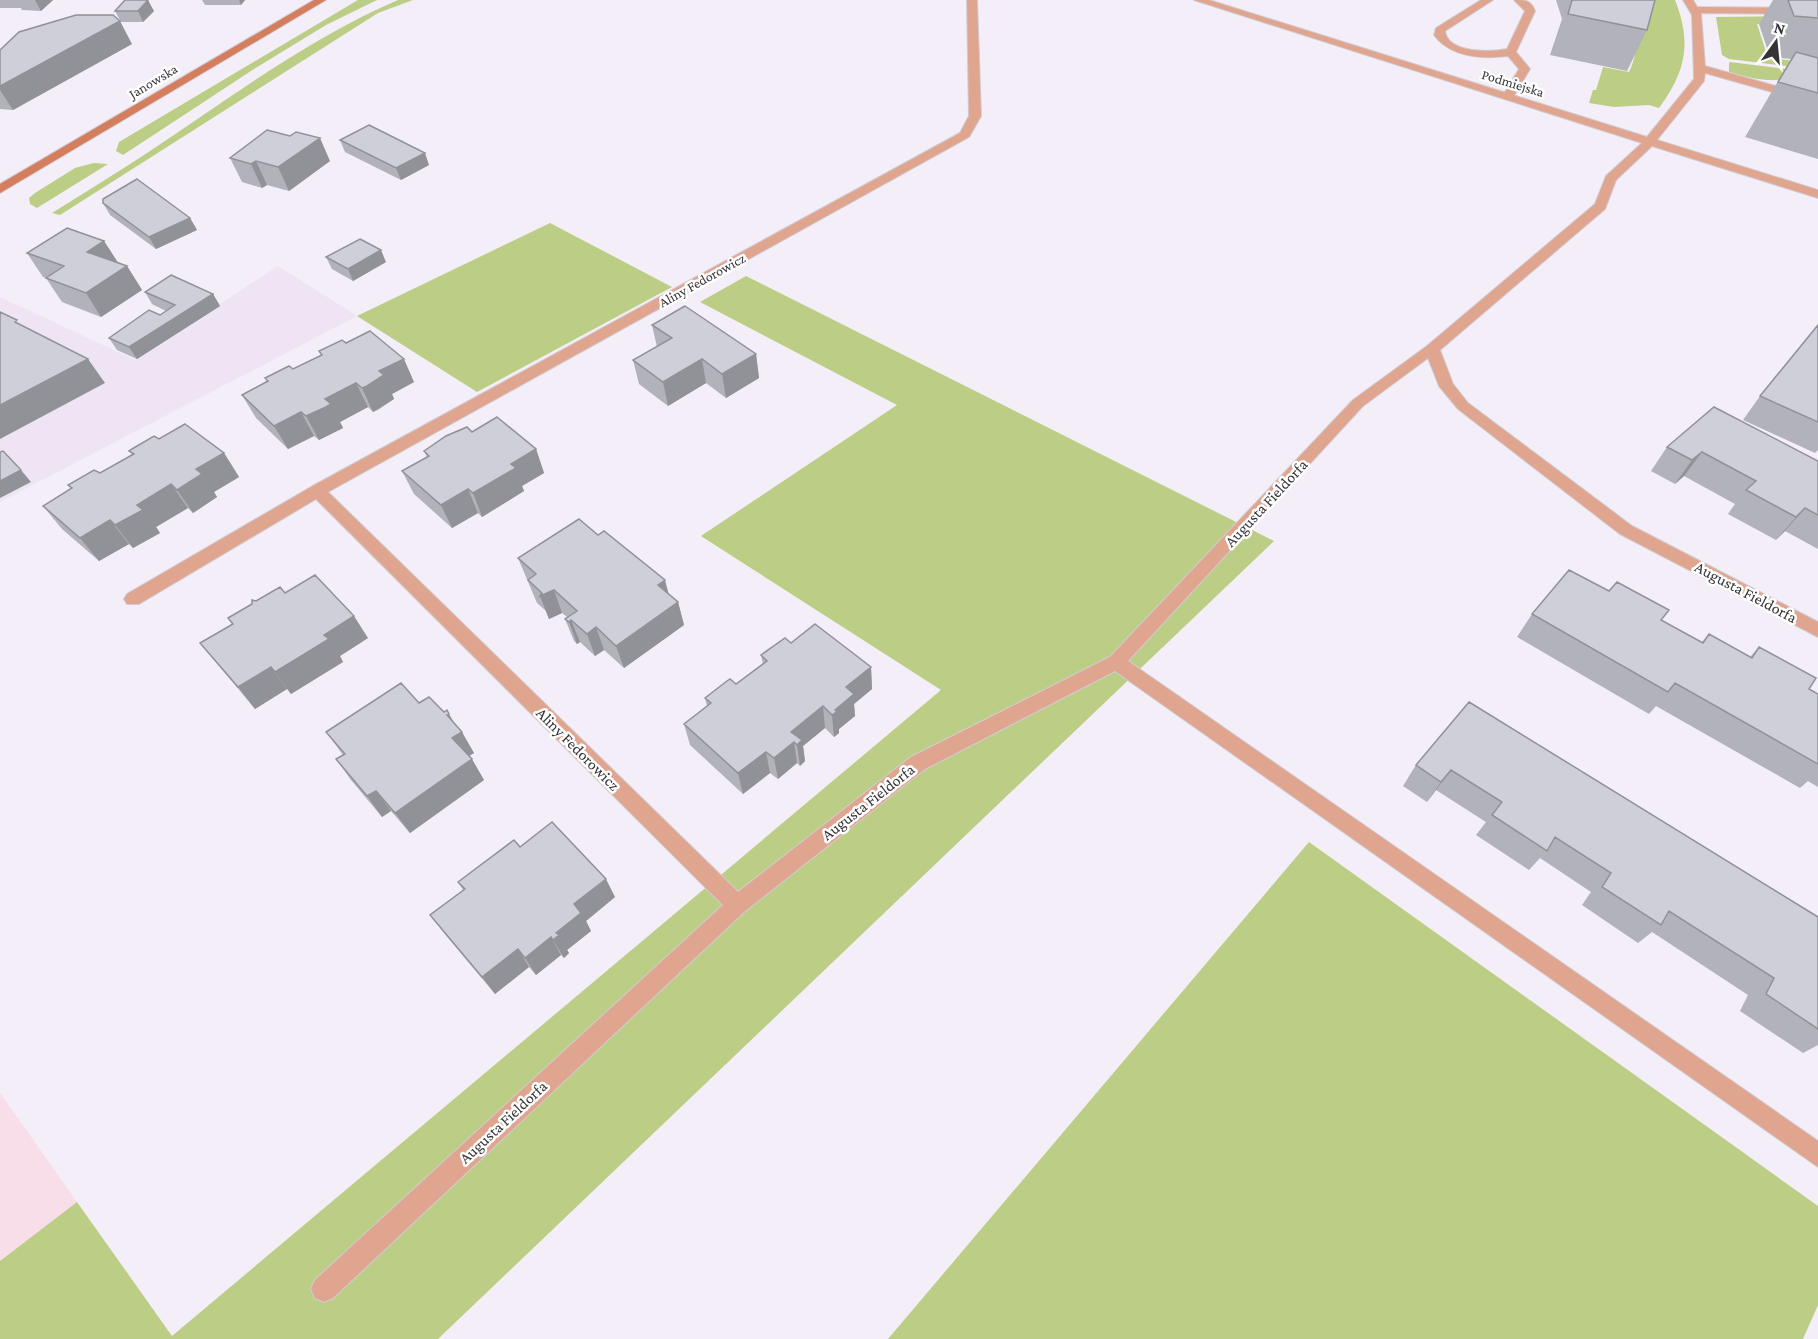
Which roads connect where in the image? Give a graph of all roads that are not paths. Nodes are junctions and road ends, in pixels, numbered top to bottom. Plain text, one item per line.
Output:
1 (321, 0) edge
2 (972, 0) edge
3 (1199, 0) edge
4 (1488, 0) edge
5 (1519, 0) edge
6 (1688, 0) edge
7 (1695, 10) junction
8 (1818, 11) edge
9 (1512, 52) junction
10 (1700, 68) junction
11 (1797, 80) edge
12 (1784, 92) junction
13 (1508, 97) junction
14 (1818, 102) edge
15 (1649, 142) junction
16 (0, 189) edge
17 (1818, 194) edge
18 (1432, 349) junction
19 (317, 491) junction
20 (133, 599) dead end
21 (1818, 630) edge
22 (1116, 662) junction
23 (736, 905) junction
24 (1818, 1155) edge
25 (324, 1289) dead end

1 - 16 main road, Janowska
2 - 19 street, Aliny Fedorowicz
3 - 13 street, Podmiejska
4 - 9 street
5 - 9 street
6 - 7 street
7 - 8 street
7 - 10 street, Augusta Fieldorfa
9 - 13 street
10 - 12 street
10 - 15 street, Augusta Fieldorfa
11 - 12 street
12 - 14 street
13 - 15 street, Podmiejska
15 - 17 street, Podmiejska
15 - 18 street, Augusta Fieldorfa
18 - 21 street, Augusta Fieldorfa
18 - 22 street, Augusta Fieldorfa
19 - 20 street, Aliny Fedorowicz
19 - 23 street, Aliny Fedorowicz
22 - 23 street, Augusta Fieldorfa
22 - 24 street
23 - 25 street, Augusta Fieldorfa

